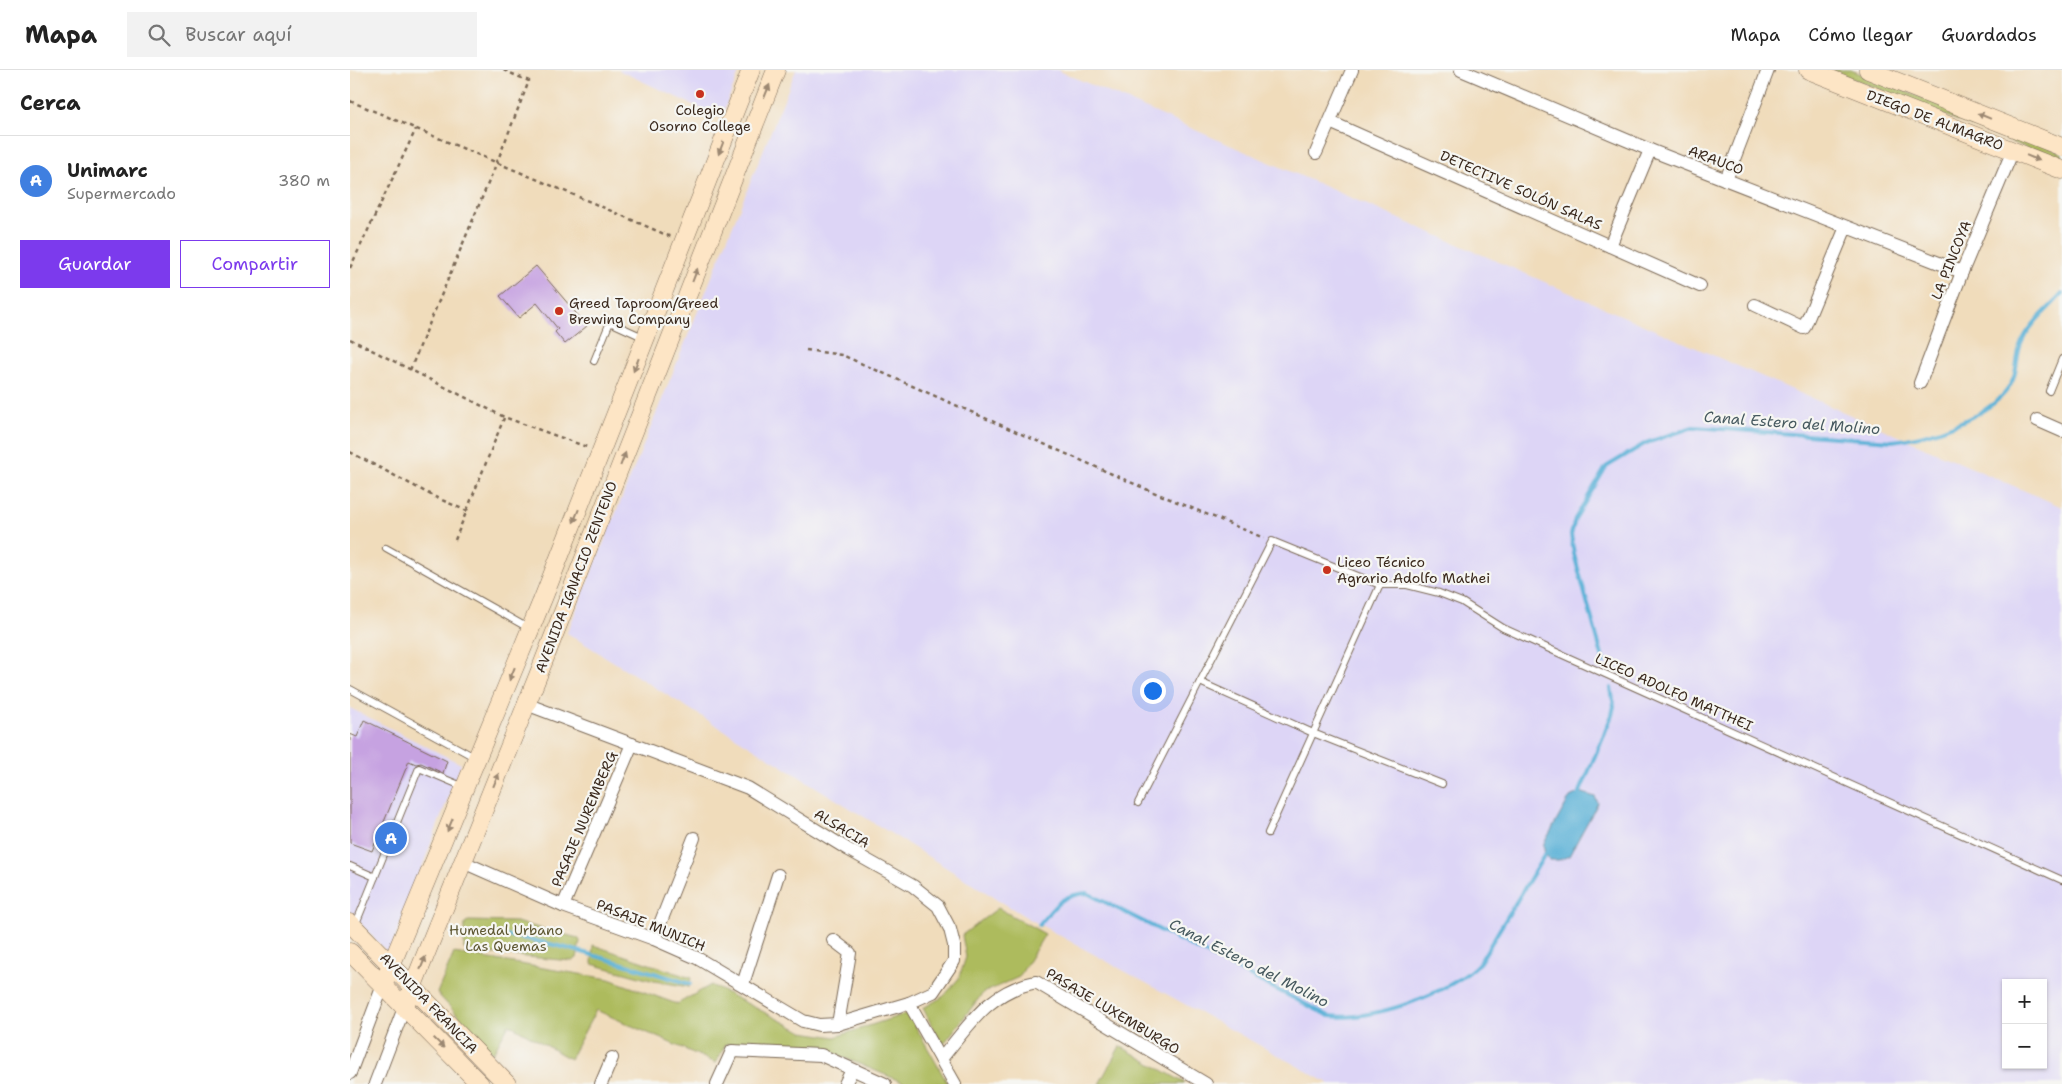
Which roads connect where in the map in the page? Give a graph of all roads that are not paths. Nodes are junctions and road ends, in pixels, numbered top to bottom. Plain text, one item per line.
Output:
1 (751, 70) edge
2 (776, 70) edge
3 (1352, 70) edge
4 (1461, 70) edge
5 (1768, 70) edge
6 (1808, 70) edge
7 (1868, 70) edge
8 (1330, 122) junction
9 (2062, 147) edge
10 (1650, 150) junction
11 (2013, 150) junction
12 (1316, 153) dead end
13 (2062, 170) edge
14 (1726, 180) junction
15 (1846, 227) junction
16 (684, 243) junction
17 (1610, 246) junction
18 (704, 251) junction
19 (1962, 272) junction
20 (1700, 286) dead end
21 (1755, 305) dead end
22 (647, 338) junction
23 (2062, 359) edge
24 (594, 361) dead end
25 (1920, 383) dead end
26 (2049, 391) dead end
27 (2037, 420) dead end
28 (2062, 431) edge
29 (386, 548) dead end
30 (1380, 585) junction
31 (531, 629) junction
32 (550, 644) junction
33 (1200, 682) junction
34 (350, 689) edge
35 (526, 704) junction
36 (1313, 733) junction
37 (632, 744) junction
38 (477, 759) junction
39 (1442, 784) dead end
40 (465, 788) junction
41 (1138, 803) dead end
42 (1268, 833) dead end
43 (694, 838) dead end
44 (463, 862) junction
45 (350, 866) edge
46 (778, 875) dead end
47 (375, 876) junction
48 (2062, 880) edge
49 (564, 906) junction
50 (352, 925) edge
51 (654, 939) junction
52 (832, 940) dead end
53 (350, 952) edge
54 (392, 965) junction
55 (743, 984) junction
56 (383, 985) junction
57 (413, 986) junction
58 (909, 1003) junction
59 (404, 1008) junction
60 (838, 1024) junction
61 (612, 1058) dead end
62 (941, 1059) junction
63 (852, 1070) junction
64 (350, 1073) edge
65 (1198, 1082) edge
66 (375, 1084) edge
67 (480, 1084) edge
68 (507, 1084) edge
69 (601, 1084) edge
70 (717, 1084) edge
71 (845, 1084) edge
72 (885, 1084) edge
73 (955, 1084) edge

1 -> 16 main road, AVENIDA IGNACIO ZENTENO
18 -> 2 main road, AVENIDA IGNACIO ZENTENO
3 - 8 street
4 - 10 street, ARAUCO
5 - 14 street
6 - 11 main road, DIEGO DE ALMAGRO
9 -> 7 main road, DIEGO DE ALMAGRO
8 - 12 street
8 - 17 street, DETECTIVE SOLÓN SALAS
10 - 14 street, ARAUCO
10 - 17 street
11 -> 13 main road, DIEGO DE ALMAGRO
11 - 19 street, LA PINCOYA
14 - 15 street, ARAUCO
15 - 19 street, ARAUCO
15 - 21 street
16 - 18 main road
16 - 22 main road, AVENIDA IGNACIO ZENTENO
17 - 20 street, DETECTIVE SOLÓN SALAS
32 -> 18 main road, AVENIDA IGNACIO ZENTENO
19 - 25 street, LA PINCOYA
22 - 24 lane
22 -> 31 main road, AVENIDA IGNACIO ZENTENO
23 - 26 lane
27 - 28 street
29 - 31 lane
30 - 33 lane, LICEO ADOLFO MATTHEI
30 - 36 lane
30 - 48 lane, LICEO ADOLFO MATTHEI
31 - 32 main road
31 -> 38 main road, AVENIDA IGNACIO ZENTENO
32 - 35 main road, AVENIDA IGNACIO ZENTENO
33 - 36 lane
33 - 41 lane
34 - 38 lane
35 - 37 street, ALSACIA
44 -> 35 main road, AVENIDA IGNACIO ZENTENO
36 - 39 lane
36 - 42 lane
37 - 49 street, PASAJE NUREMBERG
37 - 58 street, ALSACIA
38 - 40 main road, AVENIDA IGNACIO ZENTENO
40 - 47 lane
40 -> 54 main road, AVENIDA IGNACIO ZENTENO
43 - 51 street
44 - 49 street, PASAJE MUNICH
57 -> 44 main road, AVENIDA IGNACIO ZENTENO
45 - 47 lane
46 - 55 street
47 - 50 lane
49 - 51 street, PASAJE MUNICH
50 - 54 main road, AVENIDA FRANCIA
51 - 55 street, PASAJE MUNICH
52 - 60 street
53 - 56 main road, AVENIDA FRANCIA
54 - 56 main road, AVENIDA IGNACIO ZENTENO
54 - 57 main road, AVENIDA FRANCIA
55 - 60 street, PASAJE MUNICH
56 - 59 main road, AVENIDA FRANCIA
56 - 64 street, AVENIDA IGNACIO ZENTENO
57 - 59 main road, AVENIDA IGNACIO ZENTENO
57 - 68 main road, AVENIDA FRANCIA
58 - 60 street, PASAJE MUNICH
58 - 62 street
59 - 66 street, AVENIDA IGNACIO ZENTENO
59 -> 67 main road, AVENIDA FRANCIA
61 - 69 street
62 - 65 street, PASAJE LUXEMBURGO
62 - 73 street
63 - 70 street
63 - 71 street
63 - 72 street

